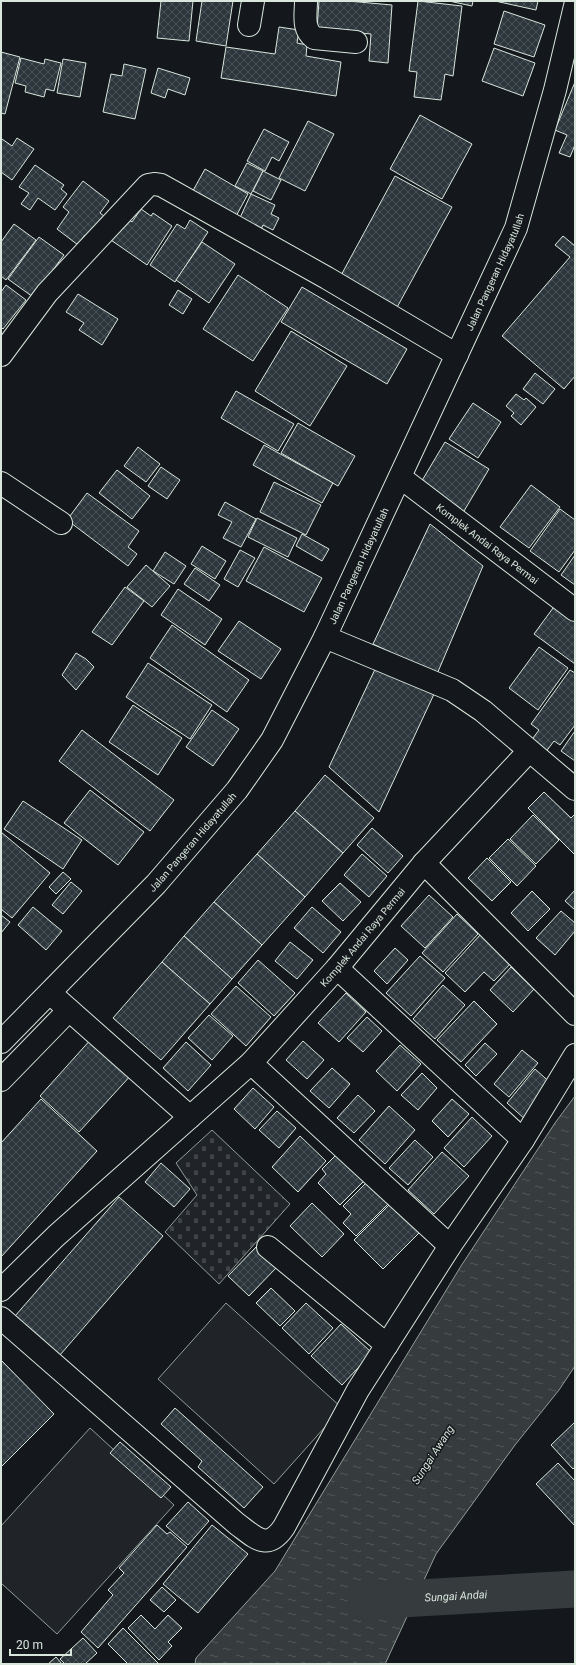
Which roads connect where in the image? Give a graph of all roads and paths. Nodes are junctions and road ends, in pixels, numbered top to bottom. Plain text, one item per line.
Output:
1 (253, 1) edge
2 (306, 1) edge
3 (575, 6) edge
4 (249, 25) dead end
5 (356, 42) dead end
6 (2, 352) edge
7 (457, 354) junction
8 (400, 477) junction
9 (1, 483) edge
10 (61, 523) dead end
11 (575, 610) edge
12 (325, 637) junction
13 (529, 751) junction
14 (575, 789) edge
15 (424, 863) junction
16 (337, 968) junction
17 (50, 993) junction
18 (69, 1010) junction
19 (575, 1014) edge
20 (1, 1042) edge
21 (575, 1055) edge
22 (251, 1063) junction
23 (1, 1080) edge
24 (190, 1117) junction
25 (523, 1140) junction
26 (450, 1246) junction
27 (268, 1247) dead end
28 (1, 1290) edge
29 (1, 1318) edge
30 (386, 1345) junction

1 - 4 street
2 - 5 street
3 - 7 street, Jalan Pangeran Hidayatullah
6 - 7 street
7 - 8 street, Jalan Pangeran Hidayatullah
8 - 11 street, Komplek Andai Raya Permai
8 - 12 street, Jalan Pangeran Hidayatullah
9 - 10 street
12 - 13 street
12 - 17 street, Jalan Pangeran Hidayatullah
13 - 14 street
13 - 15 street, Komplek Andai Raya Permai
15 - 16 street, Komplek Andai Raya Permai
15 - 19 street
16 - 22 street, Komplek Andai Raya Permai
16 - 25 street
17 - 18 street
17 - 20 street, Jalan Pangeran Hidayatullah
18 - 23 street
18 - 24 street
21 - 25 street
22 - 24 street, Komplek Andai Raya Permai
22 - 26 street
24 - 28 street, Komplek Andai Raya Permai
25 - 26 street
26 - 30 street
27 - 30 street
29 - 30 street

